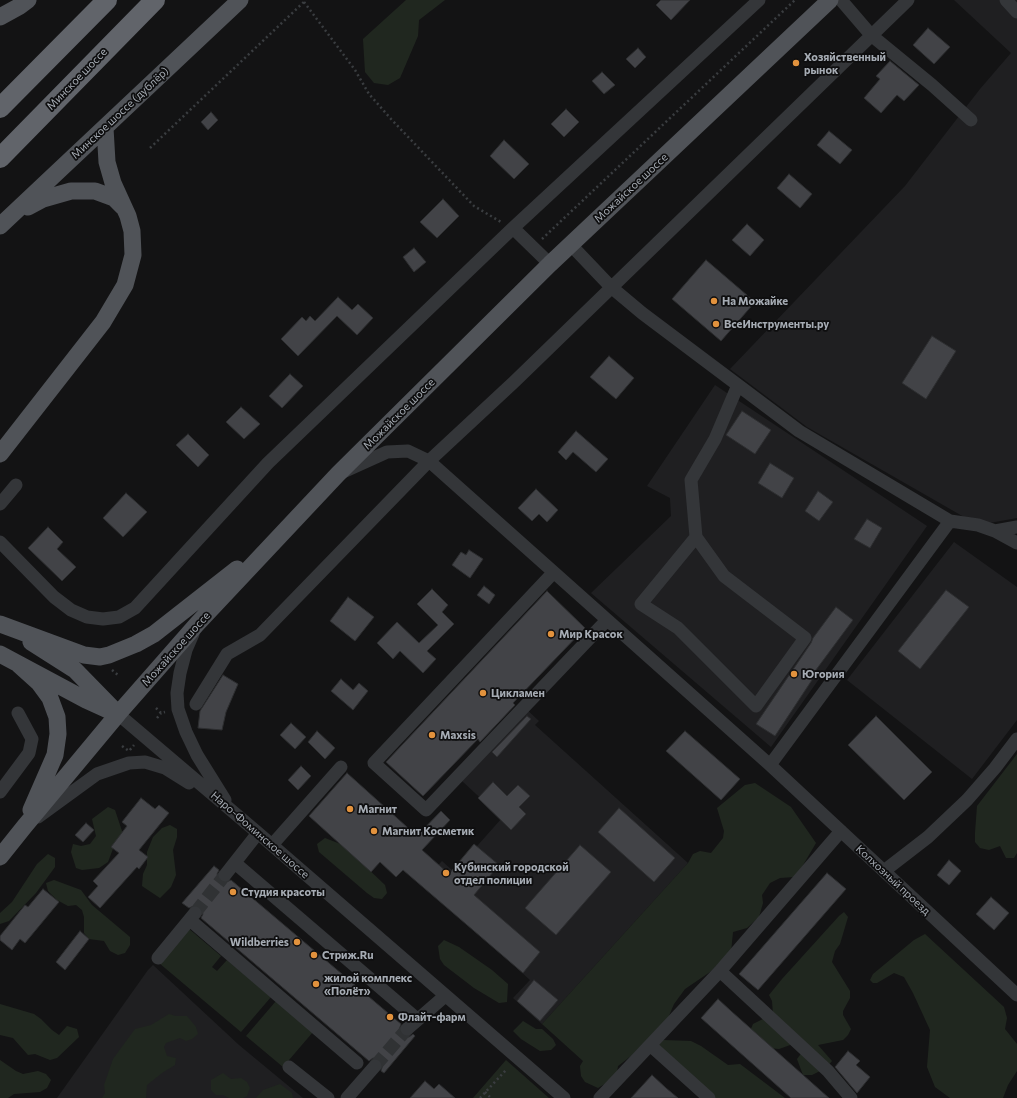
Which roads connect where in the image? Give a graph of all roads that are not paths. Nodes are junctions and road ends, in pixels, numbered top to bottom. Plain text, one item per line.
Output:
1 (28, 0) edge
2 (107, 0) edge
3 (155, 0) edge
4 (240, 0) edge
5 (759, 0) edge
6 (830, 0) edge
7 (841, 0) edge
8 (908, 0) edge
9 (1006, 0) edge
10 (1017, 12) edge
11 (0, 17) edge
12 (871, 35) junction
13 (0, 108) edge
14 (971, 120) dead end
15 (105, 128) junction
16 (0, 158) edge
17 (126, 210) junction
18 (12, 214) junction
19 (0, 226) edge
20 (513, 228) junction
21 (571, 244) junction
22 (550, 264) junction
23 (612, 287) junction
24 (738, 385) junction
25 (0, 454) edge
26 (429, 461) junction
27 (338, 474) junction
28 (16, 485) dead end
29 (0, 504) edge
30 (950, 521) junction
31 (1017, 527) edge
32 (995, 531) junction
33 (278, 537) junction
34 (696, 537) junction
35 (0, 542) edge
36 (1017, 543) edge
37 (553, 573) junction
38 (607, 620) junction
39 (0, 624) edge
40 (197, 624) junction
41 (0, 654) edge
42 (19, 665) junction
43 (196, 704) dead end
44 (18, 713) dead end
45 (118, 714) junction
46 (1017, 740) edge
47 (770, 765) junction
48 (341, 767) dead end
49 (0, 792) edge
50 (231, 810) junction
51 (24, 827) junction
52 (841, 831) junction
53 (258, 833) junction
54 (272, 845) junction
55 (0, 857) edge
56 (235, 863) junction
57 (884, 871) junction
58 (225, 875) tunnel mouth
59 (158, 958) dead end
60 (720, 970) junction
61 (1017, 995) edge
62 (445, 996) junction
63 (417, 1019) junction
64 (406, 1029) tunnel mouth
65 (650, 1045) junction
66 (357, 1063) dead end
67 (375, 1066) tunnel mouth
68 (289, 1067) dead end
69 (328, 1098) edge
70 (347, 1098) edge
71 (564, 1098) edge
72 (600, 1098) edge
73 (709, 1098) edge
74 (851, 1098) edge

1 - 11 main road
2 - 13 highway
3 - 16 highway, Минское шоссе
4 - 15 main road, Минское шоссе (дублёр)
5 - 20 street
6 - 21 main road, Можайское шоссе
7 - 12 street
8 - 12 street
9 - 10 street
12 - 14 street
12 - 23 street
15 - 17 main road
15 - 18 main road, Минское шоссе (дублёр)
17 - 18 main road
17 - 25 main road
18 - 19 main road, Минское шоссе (дублёр)
20 - 22 street
20 - 35 street
21 - 22 main road, Можайское шоссе
21 - 23 street
22 - 27 main road, Можайское шоссе
23 - 24 street
23 - 26 street
24 - 30 street
24 - 34 street
26 - 27 street, Колхозный проезд
26 - 37 street, Колхозный проезд
26 - 43 street
27 - 33 main road, Можайское шоссе
28 - 29 street
30 - 32 street
30 - 47 street
31 - 32 street
32 - 36 street
33 - 39 main road
33 - 40 main road, Можайское шоссе
34 - 34 street
37 - 38 street, Колхозный проезд
37 - 38 street
38 - 47 street, Колхозный проезд
39 - 45 main road, Наро-Фоминское шоссе
40 - 45 main road, Можайское шоссе
40 - 50 street
41 - 42 main road, Наро-Фоминское шоссе
42 - 45 main road, Наро-Фоминское шоссе
42 - 51 main road
44 - 49 street
45 - 50 street, Наро-Фоминское шоссе
45 - 51 main road, Можайское шоссе
46 - 57 street
47 - 52 street, Колхозный проезд
48 - 54 street
50 - 51 street
50 - 53 street, Наро-Фоминское шоссе
51 - 55 main road, Можайское шоссе
52 - 57 street, Колхозный проезд
52 - 60 street
53 - 54 street, Наро-Фоминское шоссе
53 - 56 street
54 - 62 street, Наро-Фоминское шоссе
56 - 58 street
56 - 63 street
57 - 61 street, Колхозный проезд
59 - 66 street
60 - 65 street
60 - 74 street
62 - 63 street
62 - 71 street, Наро-Фоминское шоссе
63 - 64 street
65 - 72 street
65 - 73 street
67 - 70 street
68 - 69 street

